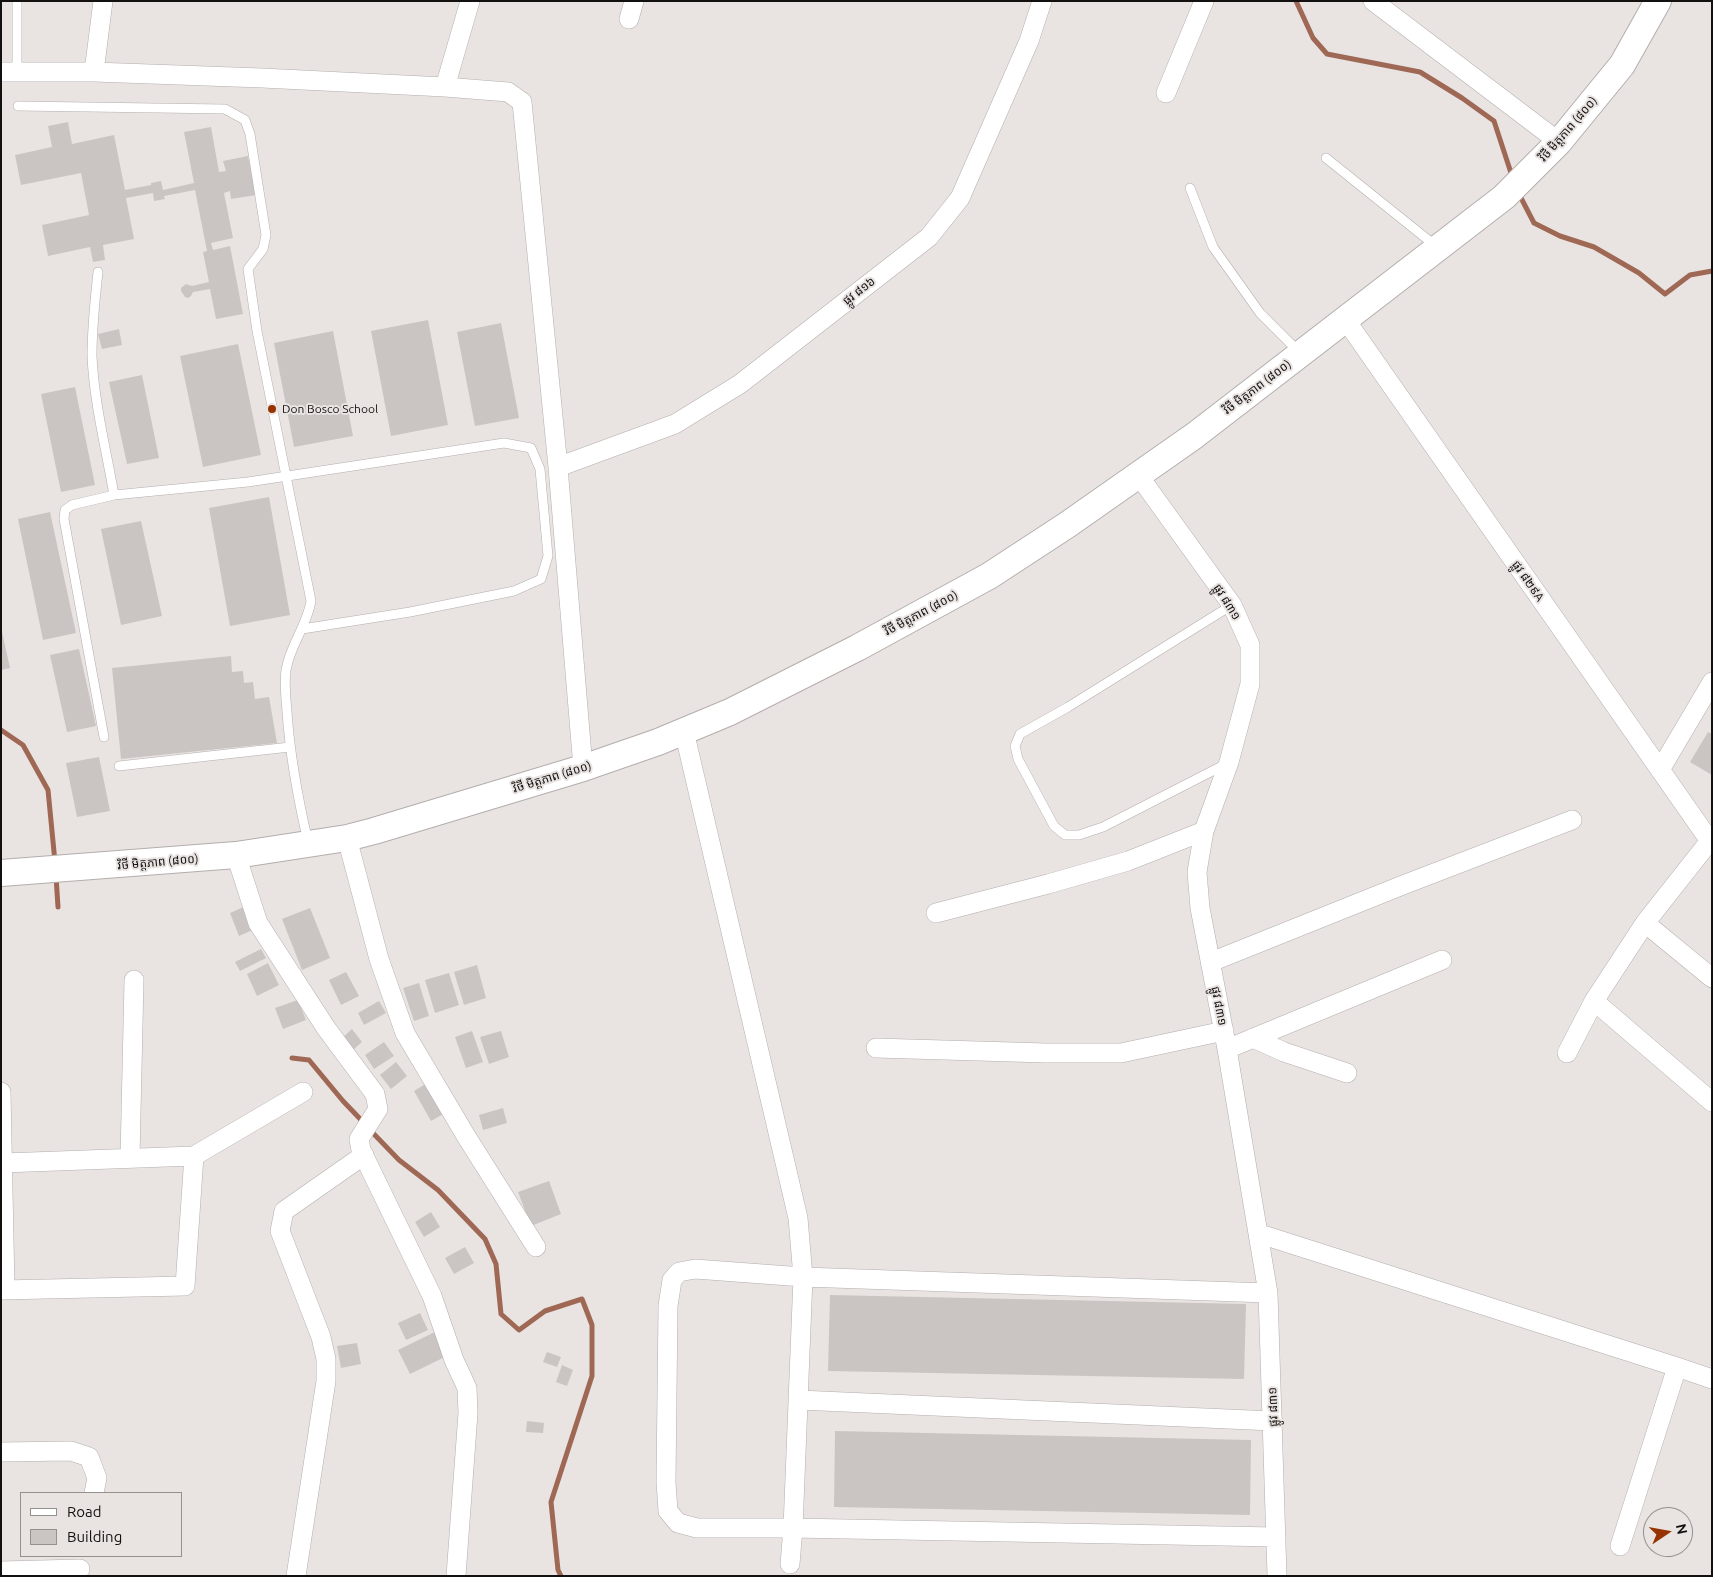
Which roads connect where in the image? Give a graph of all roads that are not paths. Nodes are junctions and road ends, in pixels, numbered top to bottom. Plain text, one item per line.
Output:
1 (16, 1) edge
2 (103, 1) edge
3 (470, 1) edge
4 (1042, 1) edge
5 (1204, 1) edge
6 (1373, 1) edge
7 (1658, 1) edge
8 (9, 72) edge
9 (94, 72) junction
10 (445, 87) junction
11 (1166, 93) dead end
12 (18, 106) dead end
13 (1560, 142) junction
14 (1326, 158) dead end
15 (1190, 188) dead end
16 (1438, 247) junction
17 (98, 272) dead end
18 (1345, 319) junction
19 (1301, 354) junction
20 (558, 467) junction
21 (285, 476) junction
22 (1139, 476) junction
23 (114, 495) junction
24 (1232, 605) junction
25 (302, 629) junction
26 (1712, 682) edge
27 (684, 730) junction
28 (104, 738) dead end
29 (290, 747) junction
30 (1229, 762) junction
31 (119, 766) dead end
32 (583, 768) junction
33 (1660, 770) junction
34 (1572, 820) dead end
35 (1204, 831) junction
36 (347, 838) junction
37 (1710, 843) edge
38 (309, 844) junction
39 (236, 855) junction
40 (1, 873) edge
41 (936, 912) dead end
42 (1645, 923) junction
43 (1442, 960) dead end
44 (1211, 962) junction
45 (1712, 978) edge
46 (134, 980) dead end
47 (1594, 1002) junction
48 (1253, 1038) junction
49 (1226, 1040) junction
50 (876, 1048) dead end
51 (1567, 1052) dead end
52 (1347, 1073) dead end
53 (1, 1092) edge
54 (303, 1092) dead end
55 (1712, 1102) edge
56 (1, 1112) edge
57 (362, 1147) junction
58 (194, 1156) junction
59 (130, 1158) junction
60 (3, 1163) junction
61 (1260, 1234) junction
62 (536, 1247) dead end
63 (803, 1276) junction
64 (3, 1290) edge
65 (1268, 1293) junction
66 (1677, 1366) junction
67 (1712, 1379) edge
68 (799, 1400) junction
69 (1274, 1421) junction
70 (1, 1452) edge
71 (94, 1492) edge
72 (794, 1528) junction
73 (1276, 1537) junction
74 (1620, 1546) dead end
75 (790, 1564) dead end
76 (80, 1567) edge
77 (1, 1571) edge
78 (296, 1576) edge
79 (456, 1576) edge
80 (1277, 1576) edge

1 - 8 lane
2 - 9 street
3 - 10 street
4 - 20 street, ផ្លូវ ៨១៦
5 - 11 street
6 - 13 street
7 - 13 main road, វិថី មិត្តភាព (៨០០)
8 - 9 street
9 - 10 street
10 - 20 street
12 - 21 lane
13 - 16 main road, វិថី មិត្តភាព (៨០០)
14 - 16 lane
15 - 19 lane
16 - 18 main road, វិថី មិត្តភាព (៨០០)
17 - 23 lane
18 - 19 main road, វិថី មិត្តភាព (៨០០)
18 - 33 street, ផ្លូវ ៨២៩A
19 - 22 main road, វិថី មិត្តភាព (៨០០)
20 - 32 street
21 - 23 lane
21 - 25 lane
21 - 25 lane
22 - 24 street, ផ្លូវ ៨៣១
22 - 27 main road, វិថី មិត្តភាព (៨០០)
23 - 28 lane
24 - 30 street, ផ្លូវ ៨៣១
24 - 30 lane
25 - 29 lane
26 - 33 street
27 - 32 main road, វិថី មិត្តភាព (៨០០)
27 - 63 street
29 - 31 lane
29 - 38 lane
30 - 35 street, ផ្លូវ ៨៣១
32 - 36 main road, វិថី មិត្តភាព (៨០០)
33 - 37 street, ផ្លូវ ៨២៩A
34 - 44 street
35 - 41 street
35 - 44 street, ផ្លូវ ៨៣១
36 - 38 main road, វិថី មិត្តភាព (៨០០)
36 - 62 street
37 - 42 street
38 - 39 main road, វិថី មិត្តភាព (៨០០)
39 - 40 main road, វិថី មិត្តភាព (៨០០)
39 - 57 street
42 - 45 street
42 - 47 street
43 - 48 street
44 - 49 street, ផ្លូវ ៨៣១
46 - 59 street
47 - 51 street
47 - 55 street
48 - 49 street
48 - 52 street
49 - 50 street
49 - 61 street, ផ្លូវ ៨៣១
53 - 56 street
54 - 58 street
56 - 60 street
57 - 78 street
57 - 79 street
58 - 59 street
58 - 64 street
59 - 60 street
60 - 64 street
61 - 65 street, ផ្លូវ ៨៣១
61 - 66 street
63 - 65 street
63 - 68 street
63 - 72 street
65 - 69 street, ផ្លូវ ៨៣១
66 - 67 street
66 - 74 street
68 - 69 street
68 - 72 street
69 - 73 street, ផ្លូវ ៨៣១
70 - 71 street
72 - 73 street
72 - 75 street
73 - 80 street, ផ្លូវ ៨៣១
76 - 77 street

